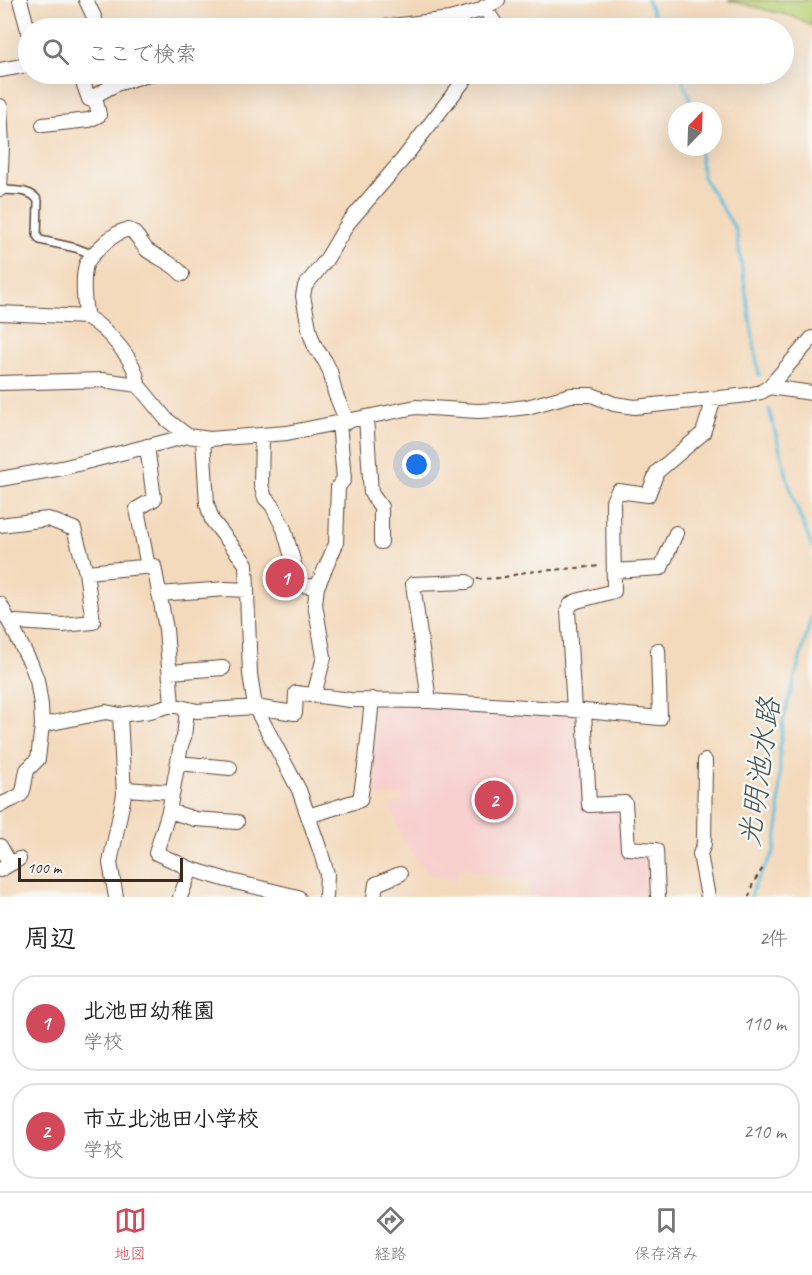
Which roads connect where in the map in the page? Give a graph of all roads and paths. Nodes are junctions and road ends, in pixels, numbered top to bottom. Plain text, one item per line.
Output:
1 (20, 0) edge
2 (86, 0) edge
3 (498, 0) edge
4 (484, 7) junction
5 (25, 18) edge
6 (95, 18) edge
7 (453, 18) edge
8 (491, 18) edge
9 (18, 67) edge
10 (0, 70) edge
11 (84, 84) edge
12 (116, 84) edge
13 (461, 84) edge
14 (89, 99) junction
15 (0, 106) edge
16 (43, 125) dead end
17 (0, 189) edge
18 (94, 255) junction
19 (182, 274) dead end
20 (0, 313) edge
21 (87, 317) junction
22 (812, 338) edge
23 (0, 383) edge
24 (138, 385) junction
25 (769, 387) junction
26 (812, 393) edge
27 (714, 399) junction
28 (366, 417) junction
29 (343, 422) junction
30 (188, 436) junction
31 (262, 436) junction
32 (203, 439) junction
33 (147, 446) junction
34 (0, 479) edge
35 (0, 525) edge
36 (676, 533) dead end
37 (381, 542) dead end
38 (148, 567) junction
39 (614, 568) junction
40 (86, 572) junction
41 (467, 582) joint
42 (316, 587) junction
43 (247, 590) junction
44 (159, 594) junction
45 (0, 604) edge
46 (11, 624) junction
47 (658, 650) dead end
48 (223, 668) dead end
49 (170, 672) junction
50 (314, 695) junction
51 (372, 699) junction
52 (429, 701) junction
53 (172, 705) junction
54 (255, 707) junction
55 (187, 710) junction
56 (579, 710) junction
57 (120, 715) junction
58 (42, 725) junction
59 (705, 761) dead end
60 (178, 763) junction
61 (230, 768) dead end
62 (124, 789) junction
63 (173, 792) junction
64 (0, 805) edge
65 (169, 811) junction
66 (308, 816) junction
67 (237, 822) dead end
68 (0, 846) edge
69 (10, 864) edge
70 (763, 868) dead end
71 (191, 869) junction
72 (399, 874) dead end
73 (265, 893) edge
74 (116, 897) edge
75 (180, 897) edge
76 (298, 897) edge
77 (326, 897) edge
78 (374, 897) edge
79 (658, 897) edge
80 (708, 897) edge
81 (748, 897) edge

1 - 5 street
2 - 6 street
3 - 4 street
4 - 7 street
4 - 8 street
9 - 10 street
11 - 14 street
12 - 14 street
13 - 29 street
14 - 16 street
15 - 17 street
17 - 18 lane
18 - 19 street
18 - 21 street
20 - 21 street
21 - 24 street
22 - 25 street
23 - 24 street
24 - 30 street
25 - 26 street
25 - 27 street
27 - 28 street
27 - 39 street
28 - 29 street
28 - 37 street
29 - 31 street
29 - 42 street
30 - 32 street
30 - 33 street
31 - 32 street
31 - 42 street
32 - 43 street
33 - 34 street
33 - 38 street
35 - 40 street
36 - 39 street
38 - 40 street
38 - 44 street
39 - 41 path
39 - 56 street
40 - 46 street
41 - 52 street
42 - 50 street
43 - 44 street
43 - 54 street
44 - 49 street
45 - 46 street
46 - 58 street
47 - 56 street
48 - 49 street
49 - 53 street
50 - 51 street
50 - 54 street
51 - 52 street
51 - 66 street
52 - 56 street
53 - 55 street
53 - 57 street
54 - 55 street
54 - 66 street
55 - 60 street
56 - 79 street
57 - 58 street
57 - 62 street
58 - 64 street
59 - 80 street
60 - 61 street
60 - 63 street
62 - 63 street
62 - 74 street
63 - 65 street
65 - 67 street
65 - 71 street
66 - 77 street
68 - 69 street
70 - 81 path
71 - 73 street
71 - 75 street
72 - 78 street
73 - 76 street

